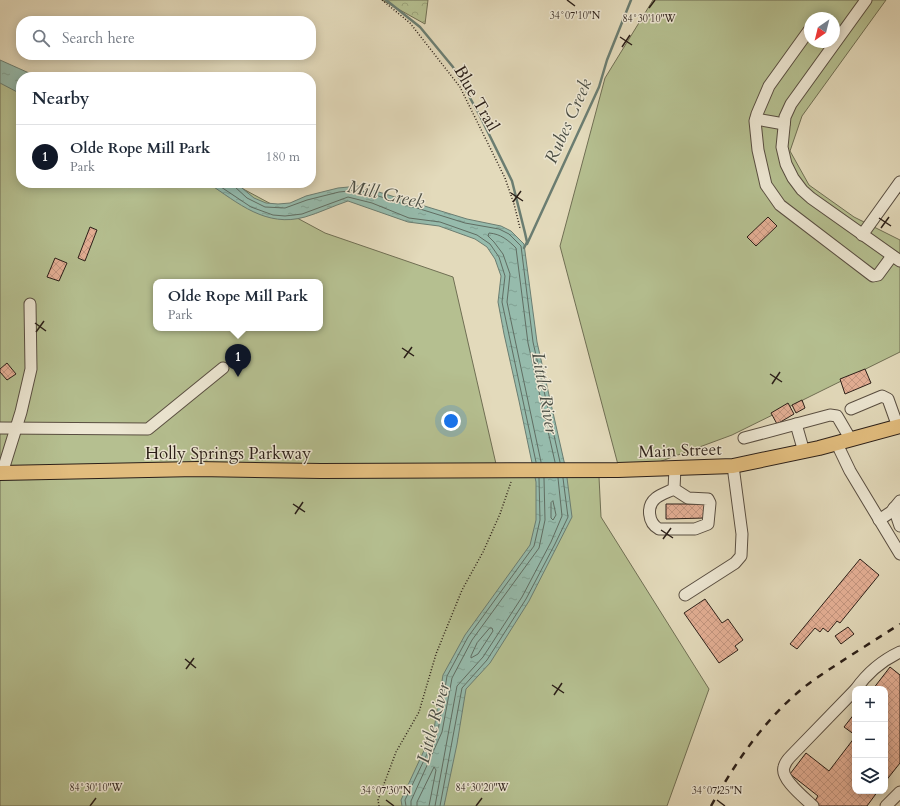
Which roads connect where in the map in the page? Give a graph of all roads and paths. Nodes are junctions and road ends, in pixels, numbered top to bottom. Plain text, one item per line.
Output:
1 (382, 0) edge
2 (866, 0) edge
3 (840, 30) edge
4 (804, 37) edge
5 (827, 48) edge
6 (756, 119) junction
7 (784, 124) junction
8 (899, 185) edge
9 (520, 228) dead end
10 (862, 235) junction
11 (896, 259) edge
12 (30, 304) dead end
13 (223, 368) dead end
14 (851, 410) dead end
15 (796, 424) junction
16 (899, 426) edge
17 (16, 427) junction
18 (0, 428) edge
19 (744, 438) dead end
20 (851, 440) junction
21 (837, 444) junction
22 (804, 452) junction
23 (733, 466) junction
24 (675, 468) junction
25 (456, 470) joint
26 (1, 473) edge
27 (512, 478) dead end
28 (674, 489) junction
29 (897, 505) edge
30 (879, 520) junction
31 (900, 526) edge
32 (900, 554) edge
33 (684, 595) dead end
34 (900, 652) edge
35 (857, 686) edge
36 (852, 692) edge
37 (900, 792) edge
38 (379, 806) edge
39 (813, 806) edge
40 (886, 806) edge

1 - 9 path, Blue Trail
2 - 3 street
4 - 6 street
5 - 7 street
6 - 7 street
6 - 11 street
7 - 10 street
8 - 10 street
10 - 11 street
12 - 17 street
13 - 17 street
14 - 16 street
15 - 19 street
15 - 20 street
15 - 22 street
16 - 20 main road, Main Street
17 - 18 street
17 - 26 street
20 - 21 main road, Main Street
21 - 22 main road, Main Street
21 - 30 street
22 - 23 main road, Main Street
23 - 24 main road, Main Street
23 - 33 street
24 - 25 main road, Main Street
24 - 28 street
25 - 26 main road, Holly Springs Parkway
27 - 38 path
28 - 28 street
29 - 30 street
29 - 31 street
30 - 32 street
34 - 35 street
36 - 39 street
37 - 40 street

